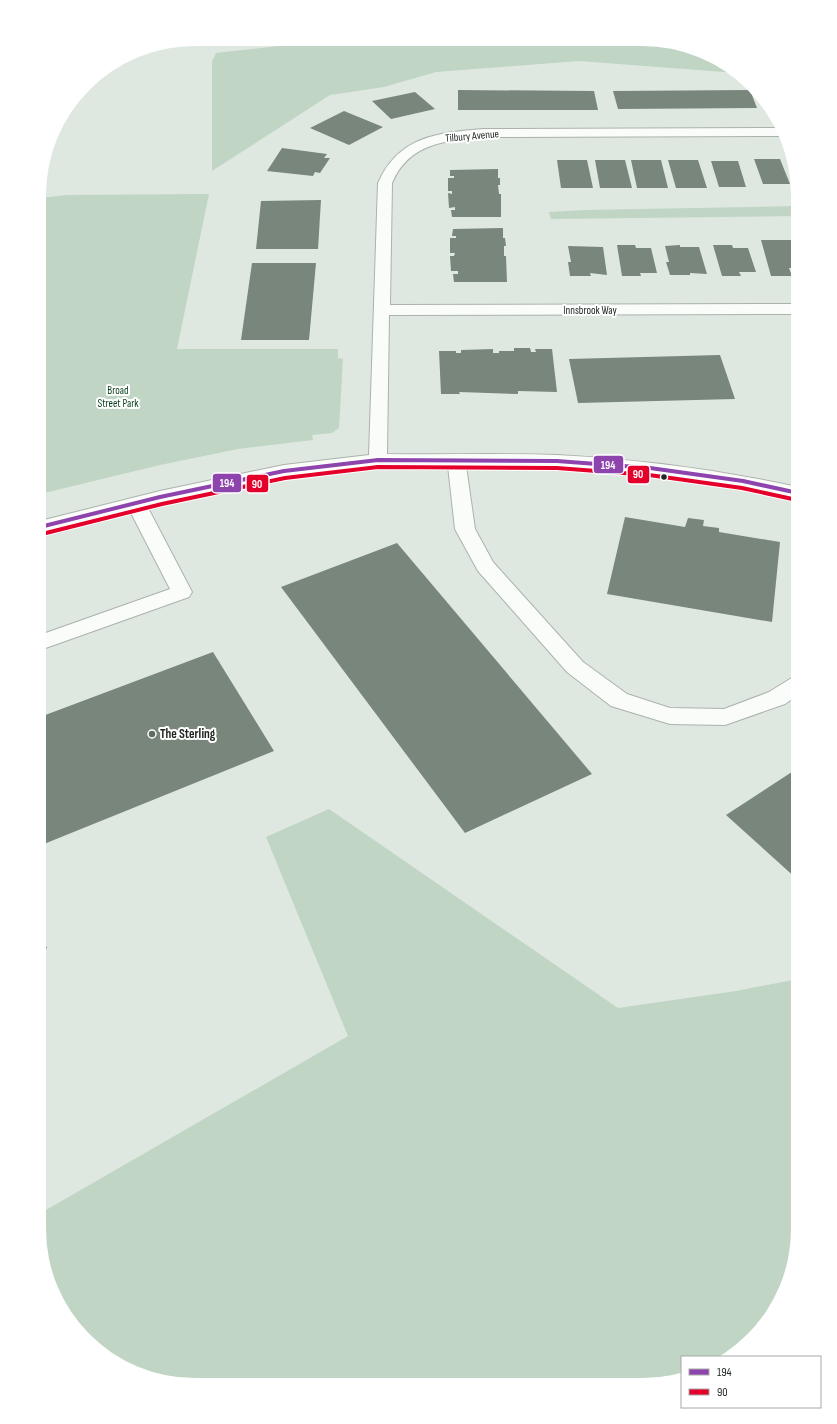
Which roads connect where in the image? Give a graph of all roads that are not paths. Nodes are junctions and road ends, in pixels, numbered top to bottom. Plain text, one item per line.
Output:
1 (777, 132) edge
2 (791, 309) edge
3 (382, 310) junction
4 (378, 460) junction
5 (456, 460) junction
6 (791, 491) edge
7 (136, 503) junction
8 (46, 526) edge
9 (46, 641) edge
10 (791, 689) edge

1 - 3 street, Tilbury Avenue
2 - 3 street, Innsbrook Way
3 - 4 street, Tilbury Avenue
4 - 5 street
4 - 7 street
5 - 6 street
5 - 10 street
7 - 8 street
7 - 9 street

